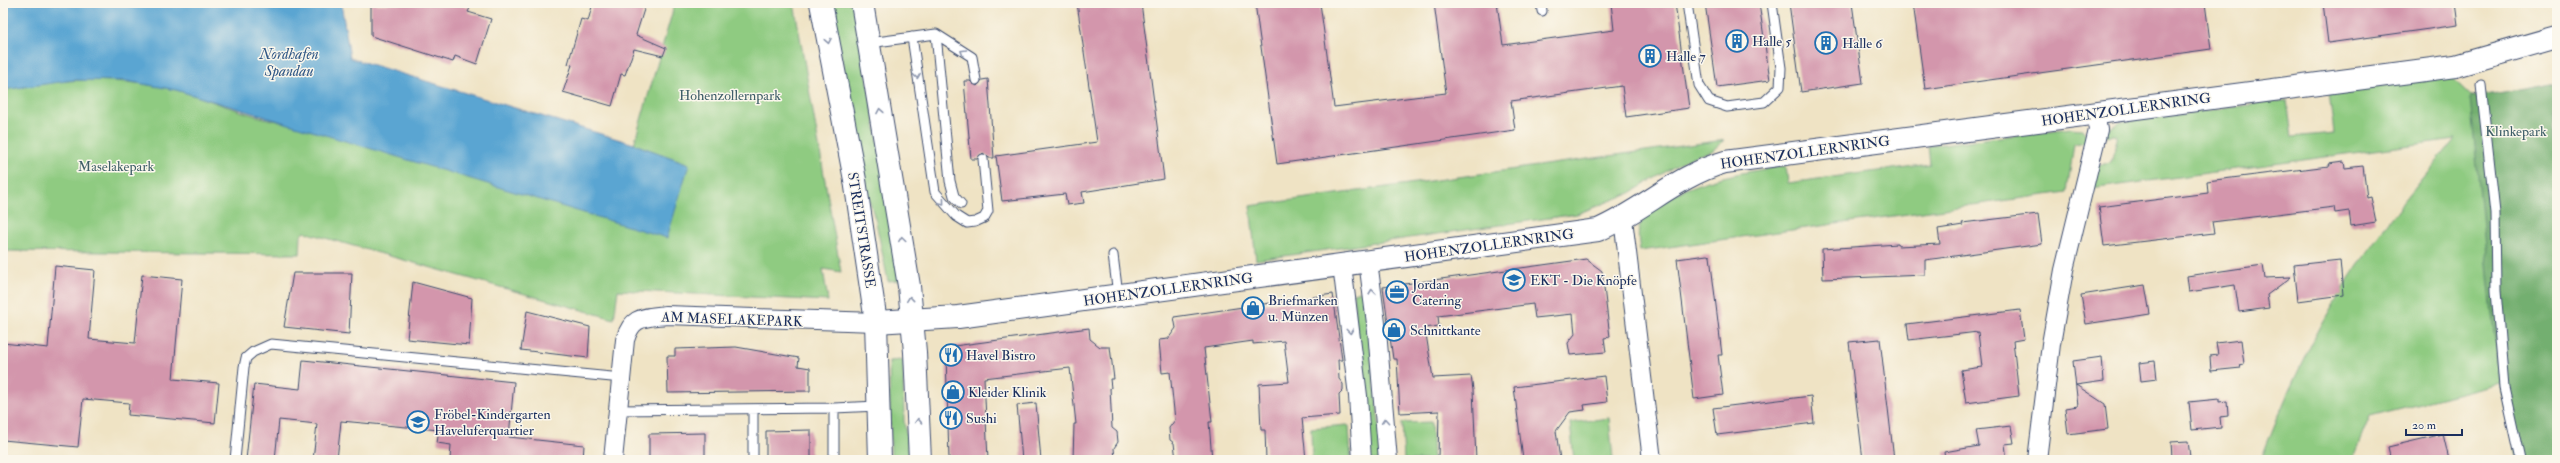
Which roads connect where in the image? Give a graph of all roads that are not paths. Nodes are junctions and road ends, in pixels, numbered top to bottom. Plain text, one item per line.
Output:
1 (821, 3) edge
2 (862, 3) edge
3 (1687, 3) edge
4 (1772, 3) edge
5 (936, 34) junction
6 (912, 37) junction
7 (2557, 37) edge
8 (869, 43) junction
9 (976, 80) dead end
10 (2481, 85) dead end
11 (2095, 113) junction
12 (983, 158) dead end
13 (961, 204) dead end
14 (1623, 219) junction
15 (1113, 255) dead end
16 (1368, 261) junction
17 (1342, 265) junction
18 (1118, 295) junction
19 (913, 320) junction
20 (876, 322) junction
21 (622, 378) junction
22 (879, 406) junction
23 (834, 408) junction
24 (753, 409) junction
25 (618, 410) junction
26 (235, 460) edge
27 (613, 460) edge
28 (753, 460) edge
29 (834, 460) edge
30 (880, 460) edge
31 (920, 460) edge
32 (1362, 460) edge
33 (1388, 460) edge
34 (1652, 460) edge
35 (2037, 460) edge
36 (2520, 460) edge

1 -> 20 street, STREITSTRASSE
2 - 8 street
3 - 4 lane
5 - 6 lane
9 -> 5 lane
5 - 13 lane
6 - 8 lane
6 -> 12 lane
7 - 11 street, HOHENZOLLERNRING
19 -> 8 street
10 - 36 lane
11 - 14 street, HOHENZOLLERNRING
11 - 35 street
14 - 16 street, HOHENZOLLERNRING
14 - 34 street
15 - 18 lane
16 - 17 street, HOHENZOLLERNRING
33 -> 16 street
17 - 18 street, HOHENZOLLERNRING
17 -> 32 street
18 - 19 street, HOHENZOLLERNRING
19 - 20 street, HOHENZOLLERNRING
31 -> 19 street
20 - 21 street, AM MASELAKEPARK
20 - 22 street, STREITSTRASSE
21 - 25 street, AM MASELAKEPARK
21 - 26 lane
22 - 23 lane
22 - 30 street, STREITSTRASSE
23 - 24 lane
23 - 29 lane
24 - 25 lane
24 - 28 lane
25 - 27 street, AM MASELAKEPARK

